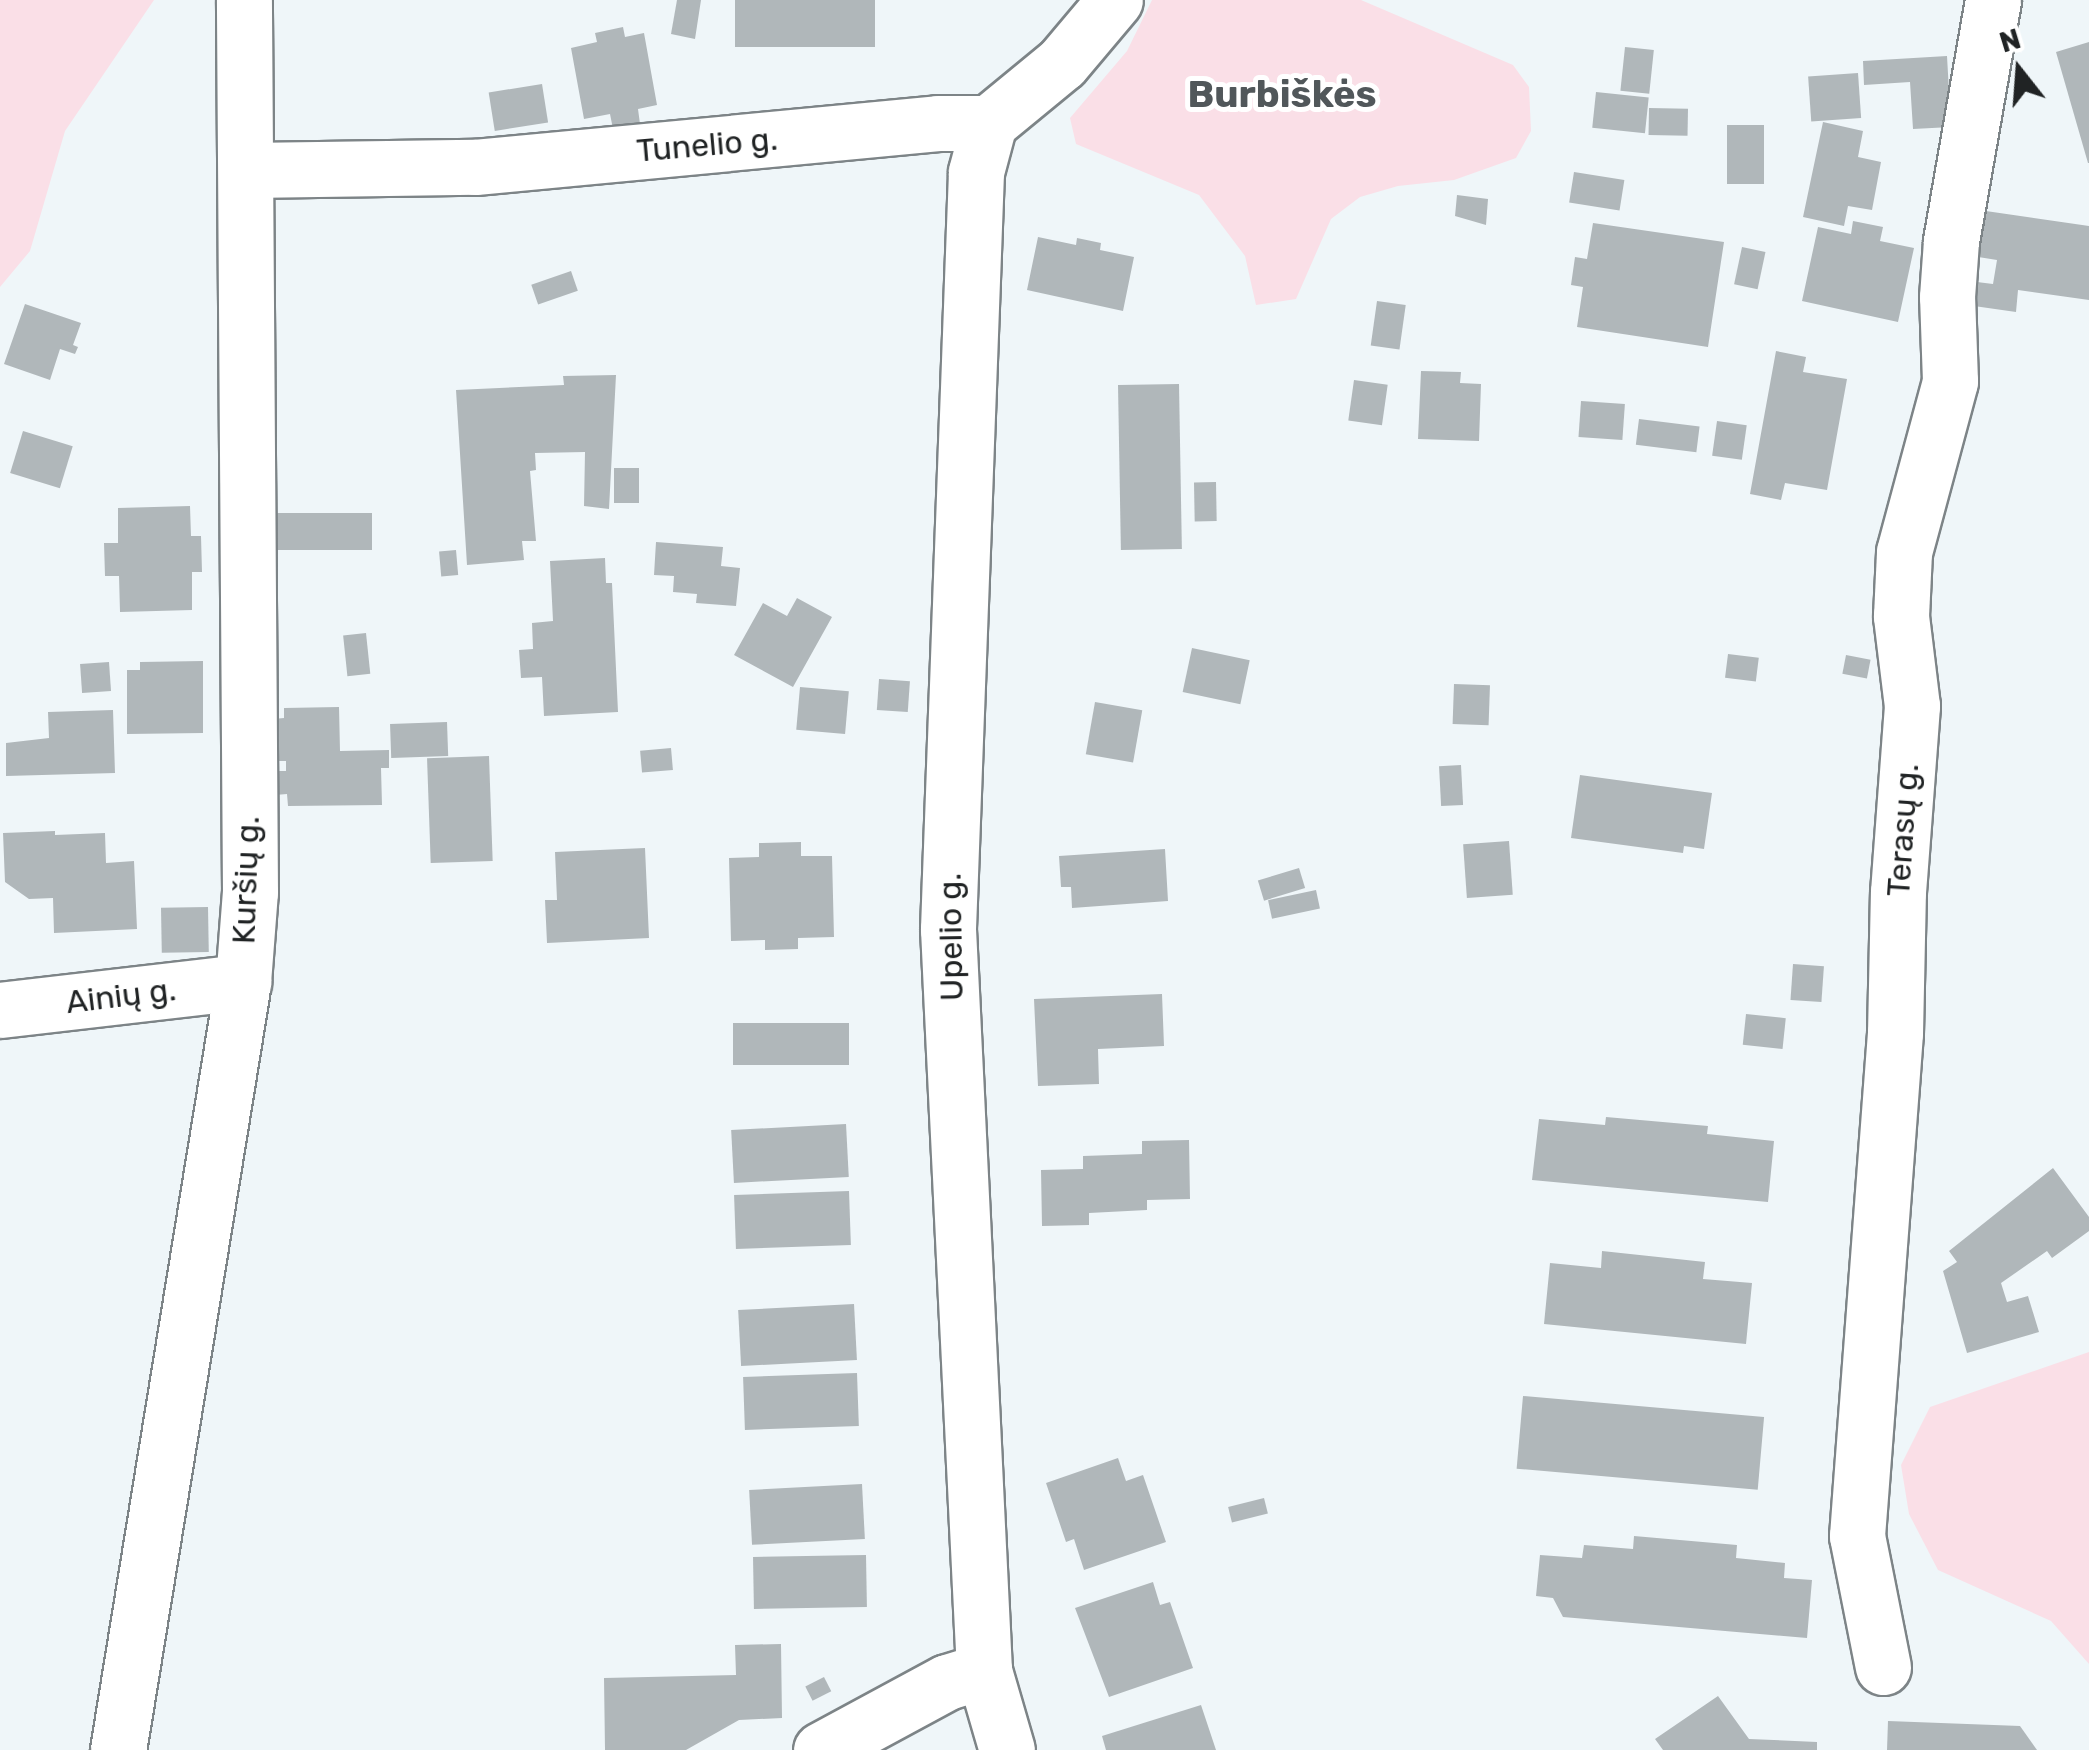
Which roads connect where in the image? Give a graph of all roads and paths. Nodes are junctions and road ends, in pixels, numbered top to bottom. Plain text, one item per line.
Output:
1 (244, 0) edge
2 (1115, 0) edge
3 (1993, 0) edge
4 (989, 122) junction
5 (248, 170) junction
6 (242, 982) junction
7 (0, 1010) edge
8 (1883, 1667) dead end
9 (984, 1671) junction
10 (118, 1750) edge
11 (820, 1750) edge
12 (1006, 1750) edge

1 - 5 street, Kuršių g.
2 - 4 street
3 - 8 street, Terasų g.
4 - 5 street, Tunelio g.
4 - 9 street, Upelio g.
5 - 6 street, Kuršių g.
6 - 7 street, Ainių g.
6 - 10 street, Kuršių g.
9 - 11 street
9 - 12 street, Upelio g.

